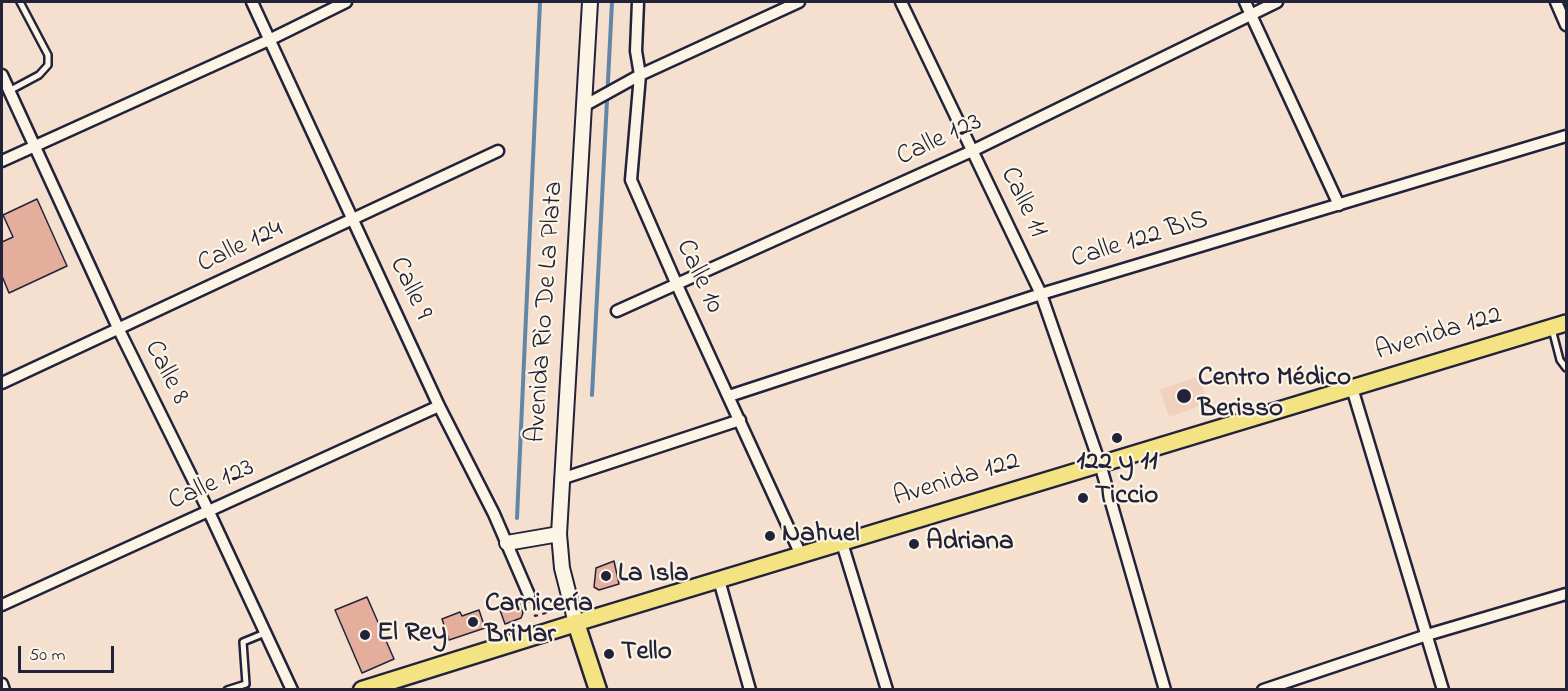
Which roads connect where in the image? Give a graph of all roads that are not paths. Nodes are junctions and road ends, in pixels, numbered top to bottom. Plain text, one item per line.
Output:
1 (20, 2) edge
2 (252, 2) edge
3 (346, 2) edge
4 (590, 2) edge
5 (638, 2) edge
6 (799, 2) edge
7 (901, 2) edge
8 (1245, 2) edge
9 (1277, 2) edge
10 (1556, 2) edge
11 (1251, 14) junction
12 (1566, 25) edge
13 (269, 40) junction
14 (2, 75) edge
15 (640, 75) junction
16 (9, 91) junction
17 (584, 106) junction
18 (1566, 136) edge
19 (35, 147) junction
20 (498, 151) dead end
21 (972, 151) junction
22 (2, 161) edge
23 (1339, 205) junction
24 (352, 220) junction
25 (676, 285) junction
26 (1041, 294) junction
27 (617, 311) dead end
28 (1566, 323) edge
29 (1551, 328) junction
30 (119, 330) junction
31 (1566, 368) edge
32 (2, 383) edge
33 (1352, 388) junction
34 (729, 396) junction
35 (439, 406) junction
36 (740, 420) junction
37 (1100, 464) junction
38 (561, 478) junction
39 (210, 512) junction
40 (559, 534) junction
41 (507, 543) junction
42 (842, 543) junction
43 (801, 555) junction
44 (719, 580) junction
45 (1566, 594) edge
46 (529, 595) road end
47 (2, 605) edge
48 (576, 623) junction
49 (267, 632) junction
50 (1426, 635) junction
51 (2, 684) edge
52 (4, 690) edge
53 (227, 690) edge
54 (292, 690) edge
55 (362, 690) edge
56 (598, 690) edge
57 (750, 690) edge
58 (887, 690) edge
59 (1165, 690) edge
60 (1263, 690) edge
61 (1443, 690) edge

1 - 16 lane
2 - 13 street, Calle 9
3 - 13 street
4 - 17 main road, Avenida Rìo De La Plata
5 - 15 street, Calle 10
6 - 15 street
7 - 21 street, Calle 11
8 - 11 street
9 - 11 street, Calle 123
10 - 12 street
11 - 21 street, Calle 123
11 - 23 street
13 - 19 street
13 - 24 street, Calle 9
14 - 16 street, Calle 8
15 - 17 street
15 - 25 street, Calle 10
16 - 19 street, Calle 8
17 - 38 main road, Avenida Rìo De La Plata
18 - 23 street, Calle 122 BIS
19 - 22 street
19 - 30 street, Calle 8
20 - 24 street, Calle 124
21 - 25 street, Calle 123
21 - 26 street, Calle 11
23 - 26 street, Calle 122 BIS
24 - 30 street, Calle 124
24 - 35 street, Calle 9
25 - 27 street, Calle 123
25 - 34 street, Calle 10
26 - 34 street, Calle 122 BIS
26 - 37 street, Calle 11
28 - 29 main road, Avenida 122
29 - 31 lane
29 - 33 main road, Avenida 122
30 - 32 street, Calle 124
30 - 39 street, Calle 8
33 - 37 main road, Avenida 122
33 - 50 street
34 - 36 street, Calle 10
35 - 39 street, Calle 123
35 - 41 street, Calle 9
36 - 38 street
36 - 43 street, Calle 10
37 - 42 main road, Avenida 122
37 - 59 street, Calle 11
38 - 40 main road, Avenida Rìo De La Plata
39 - 47 street, Calle 123
39 - 49 street, Calle 8
40 - 41 main road
40 - 48 main road, Avenida Rìo De La Plata
41 - 46 street, Calle 9
42 - 43 main road, Avenida 122
42 - 58 street
43 - 44 main road, Avenida 122
44 - 48 main road, Avenida 122
44 - 57 street
45 - 50 street
48 - 55 highway, Avenida 122
48 - 56 highway
49 - 53 lane
49 - 54 street, Calle 8
50 - 60 street
50 - 61 street
51 - 52 street

